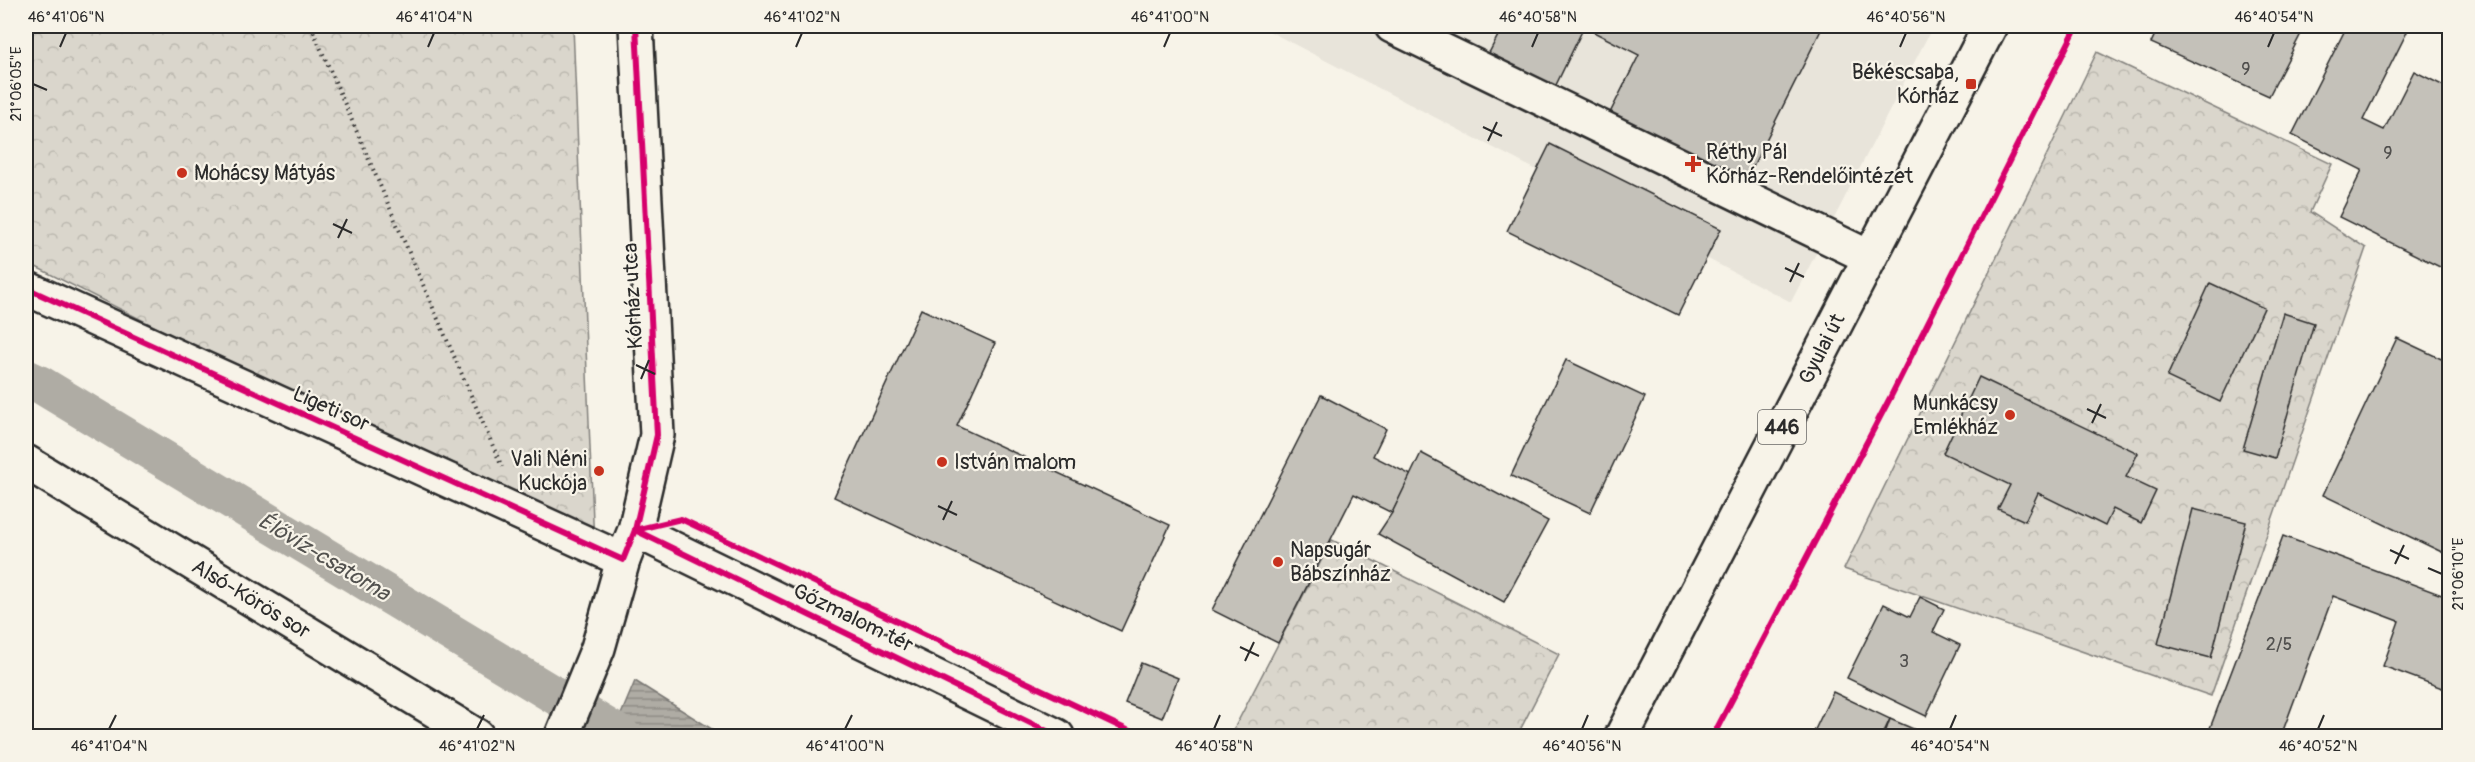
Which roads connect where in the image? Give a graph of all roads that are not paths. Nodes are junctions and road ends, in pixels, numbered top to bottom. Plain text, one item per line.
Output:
1 (636, 26) edge
2 (1392, 26) edge
3 (1990, 26) edge
4 (1869, 257) junction
5 (26, 288) edge
6 (26, 462) edge
7 (635, 530) junction
8 (623, 560) junction
9 (477, 736) edge
10 (562, 736) edge
11 (1057, 736) edge
12 (1622, 736) edge

1 - 7 street, Kórház utca
2 - 4 street
3 - 4 street, Gyulai út / 446
4 - 12 street, Gyulai út / 446
5 - 8 street, Ligeti sor
6 - 9 street, Alsó-Körös sor
7 - 8 street, Kórház utca
7 - 11 street, Gőzmalom tér
8 - 10 street, Kórház utca

